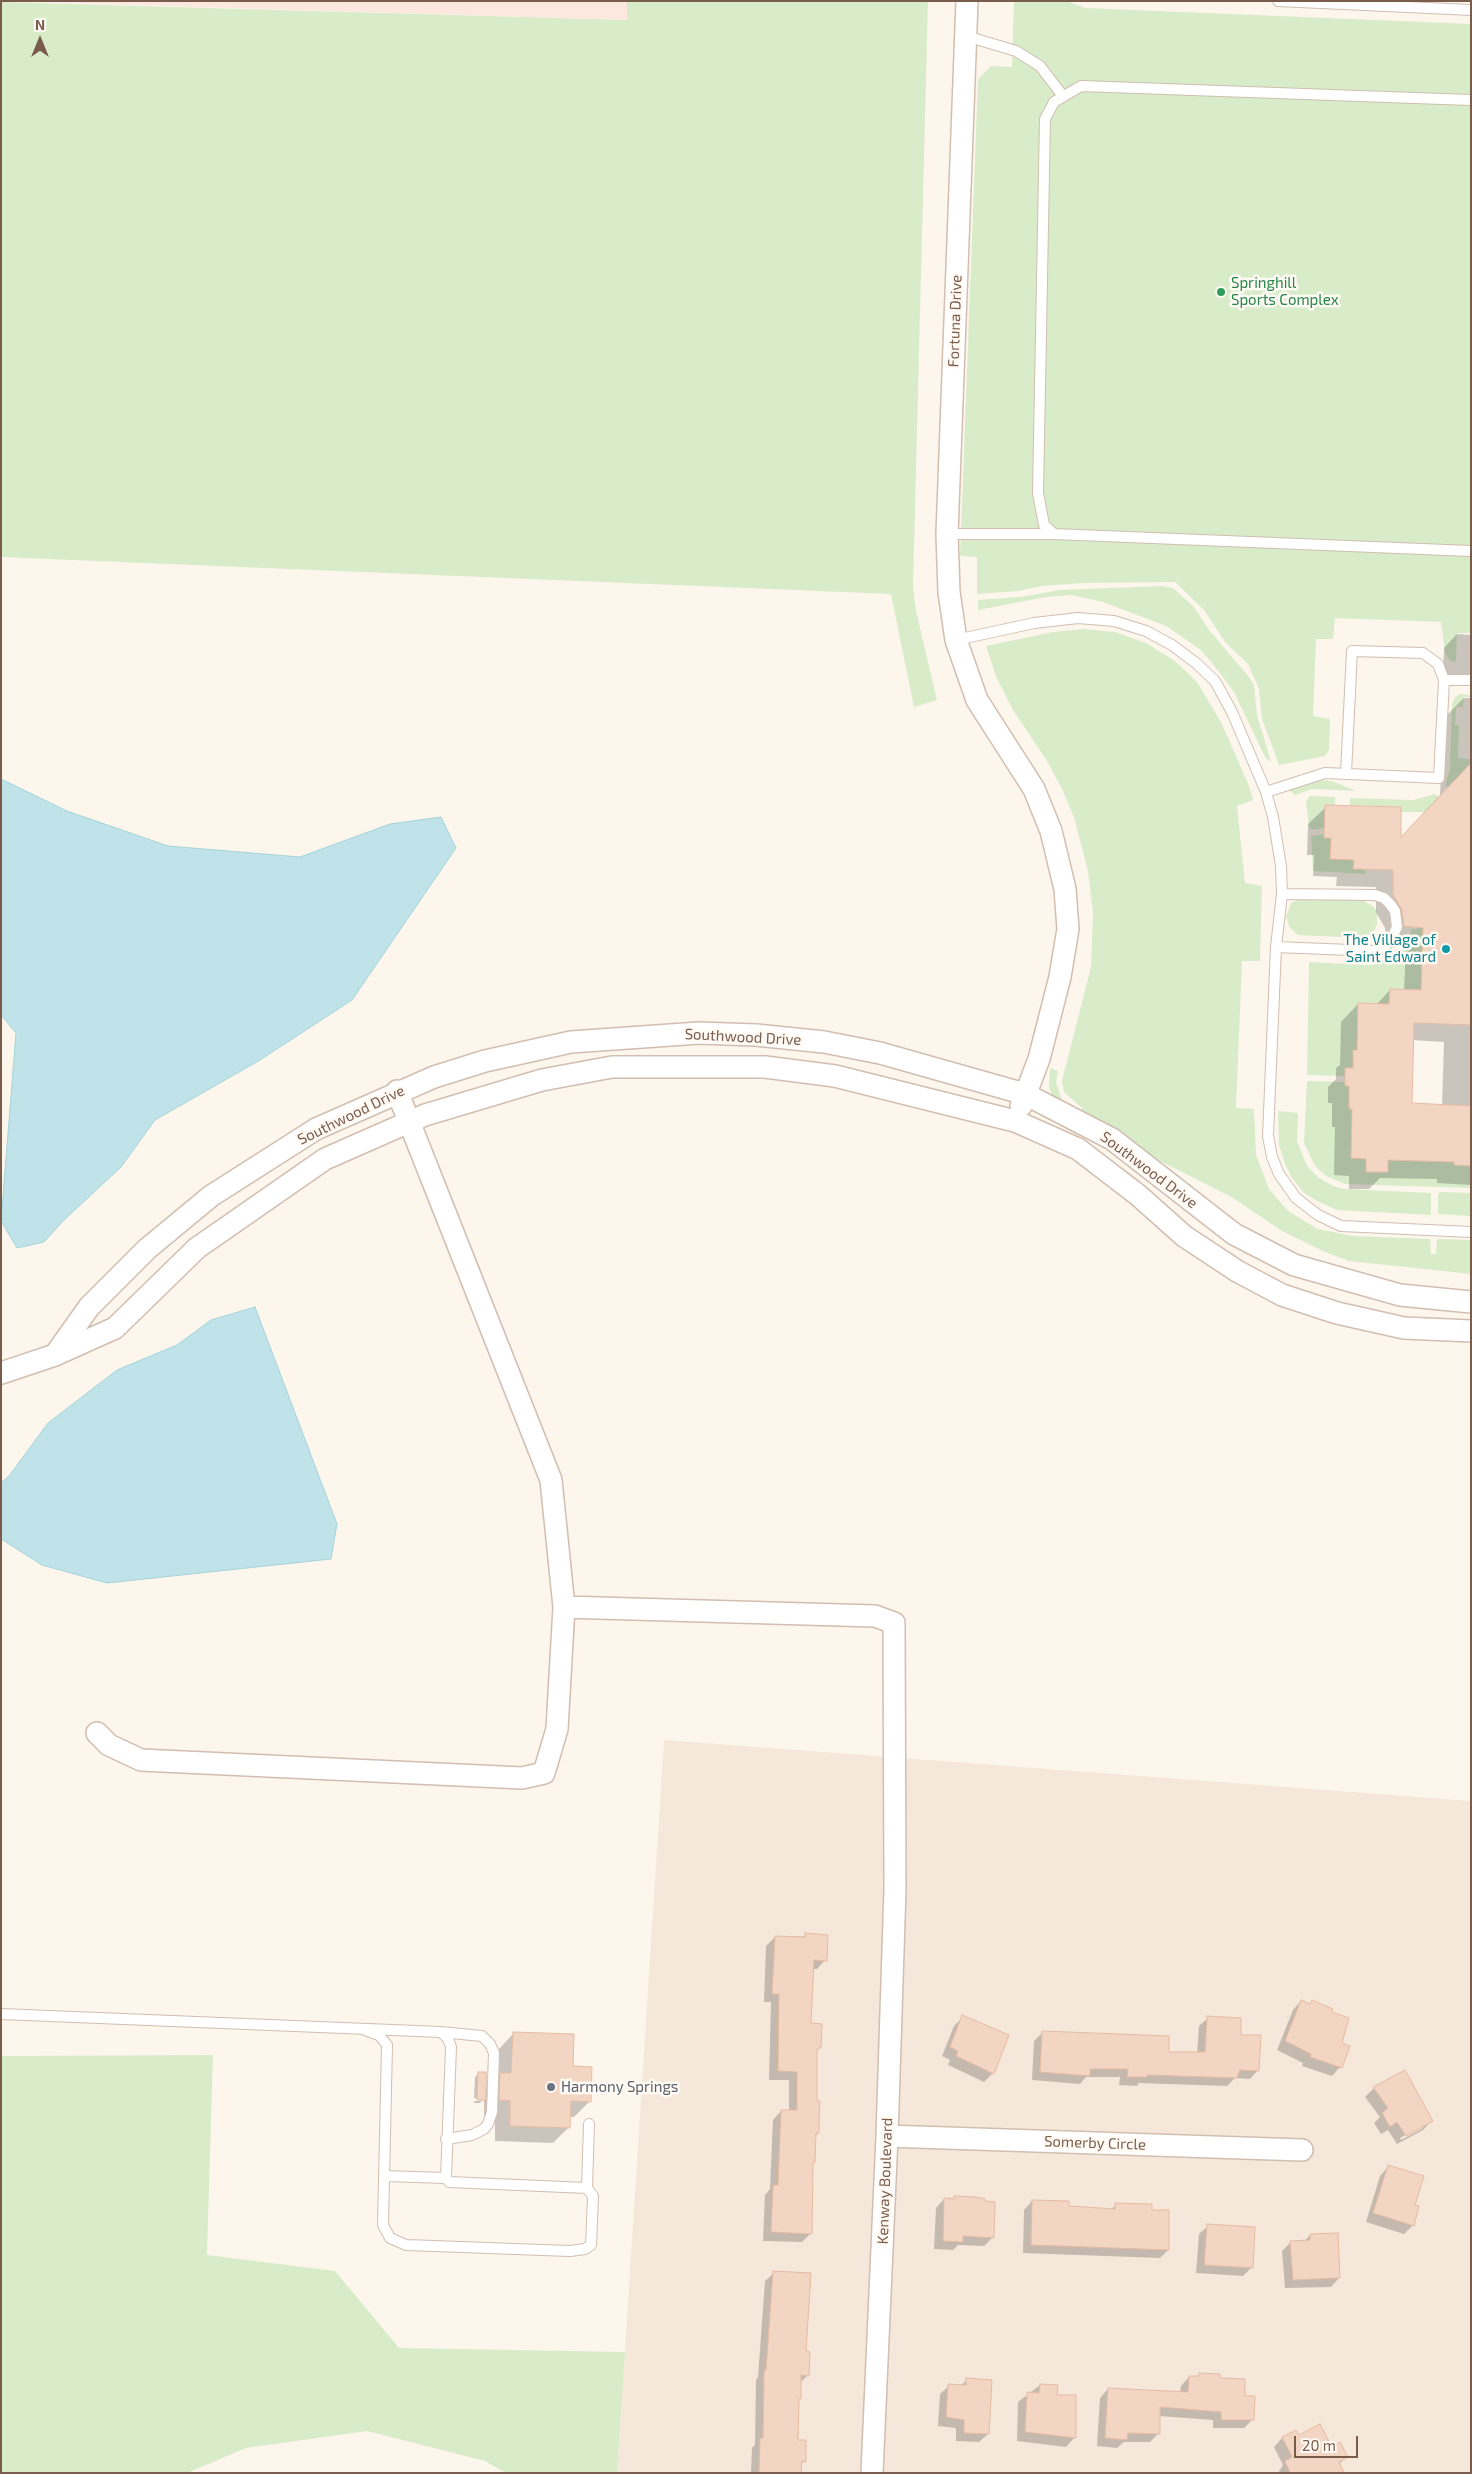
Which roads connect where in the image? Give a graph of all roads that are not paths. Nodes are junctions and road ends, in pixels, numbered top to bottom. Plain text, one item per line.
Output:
1 (966, 1) edge
2 (1278, 1) edge
3 (1471, 10) edge
4 (966, 36) junction
5 (1063, 96) junction
6 (1471, 100) edge
7 (947, 534) junction
8 (1054, 534) junction
9 (1471, 551) edge
10 (956, 640) junction
11 (1444, 680) junction
12 (1471, 680) edge
13 (1346, 773) junction
14 (1266, 792) junction
15 (1282, 894) junction
16 (1276, 947) junction
17 (397, 1091) junction
18 (1025, 1094) junction
19 (410, 1121) junction
20 (1015, 1121) junction
21 (1471, 1232) edge
22 (1471, 1302) edge
23 (1471, 1331) edge
24 (55, 1355) junction
25 (1, 1373) edge
26 (564, 1607) junction
27 (97, 1733) dead end
28 (1, 2014) edge
29 (365, 2030) junction
30 (441, 2032) junction
31 (590, 2124) dead end
32 (888, 2136) junction
33 (446, 2139) junction
34 (1302, 2150) dead end
35 (384, 2176) junction
36 (446, 2178) junction
37 (586, 2188) junction
38 (872, 2473) edge

1 - 4 street, Fortuna Drive
2 - 3 lane
4 - 5 lane
4 - 7 street, Fortuna Drive
5 - 6 lane
5 - 8 lane
7 - 8 lane
7 - 10 street, Fortuna Drive
8 - 9 lane
10 - 14 lane
10 - 18 street, Fortuna Drive
11 - 12 lane
11 - 13 lane
11 - 13 lane
13 - 14 lane
14 - 15 lane
15 - 16 lane
15 - 16 lane
16 - 21 lane
17 - 18 street, Southwood Drive
17 - 19 street
17 - 24 street, Southwood Drive
18 - 20 street, Fortuna Drive
18 - 22 street, Southwood Drive
19 - 20 street, Southwood Drive
19 - 24 street, Southwood Drive
19 - 26 street
20 - 23 street, Southwood Drive
24 - 25 street, Southwood Drive
26 - 27 street
26 - 32 street, Kenway Boulevard
28 - 29 lane
29 - 30 lane
29 - 35 lane
30 - 33 lane
30 - 33 lane
31 - 37 lane
32 - 34 street, Somerby Circle
32 - 38 street, Kenway Boulevard
33 - 36 lane
35 - 36 lane
35 - 37 lane
36 - 37 lane

